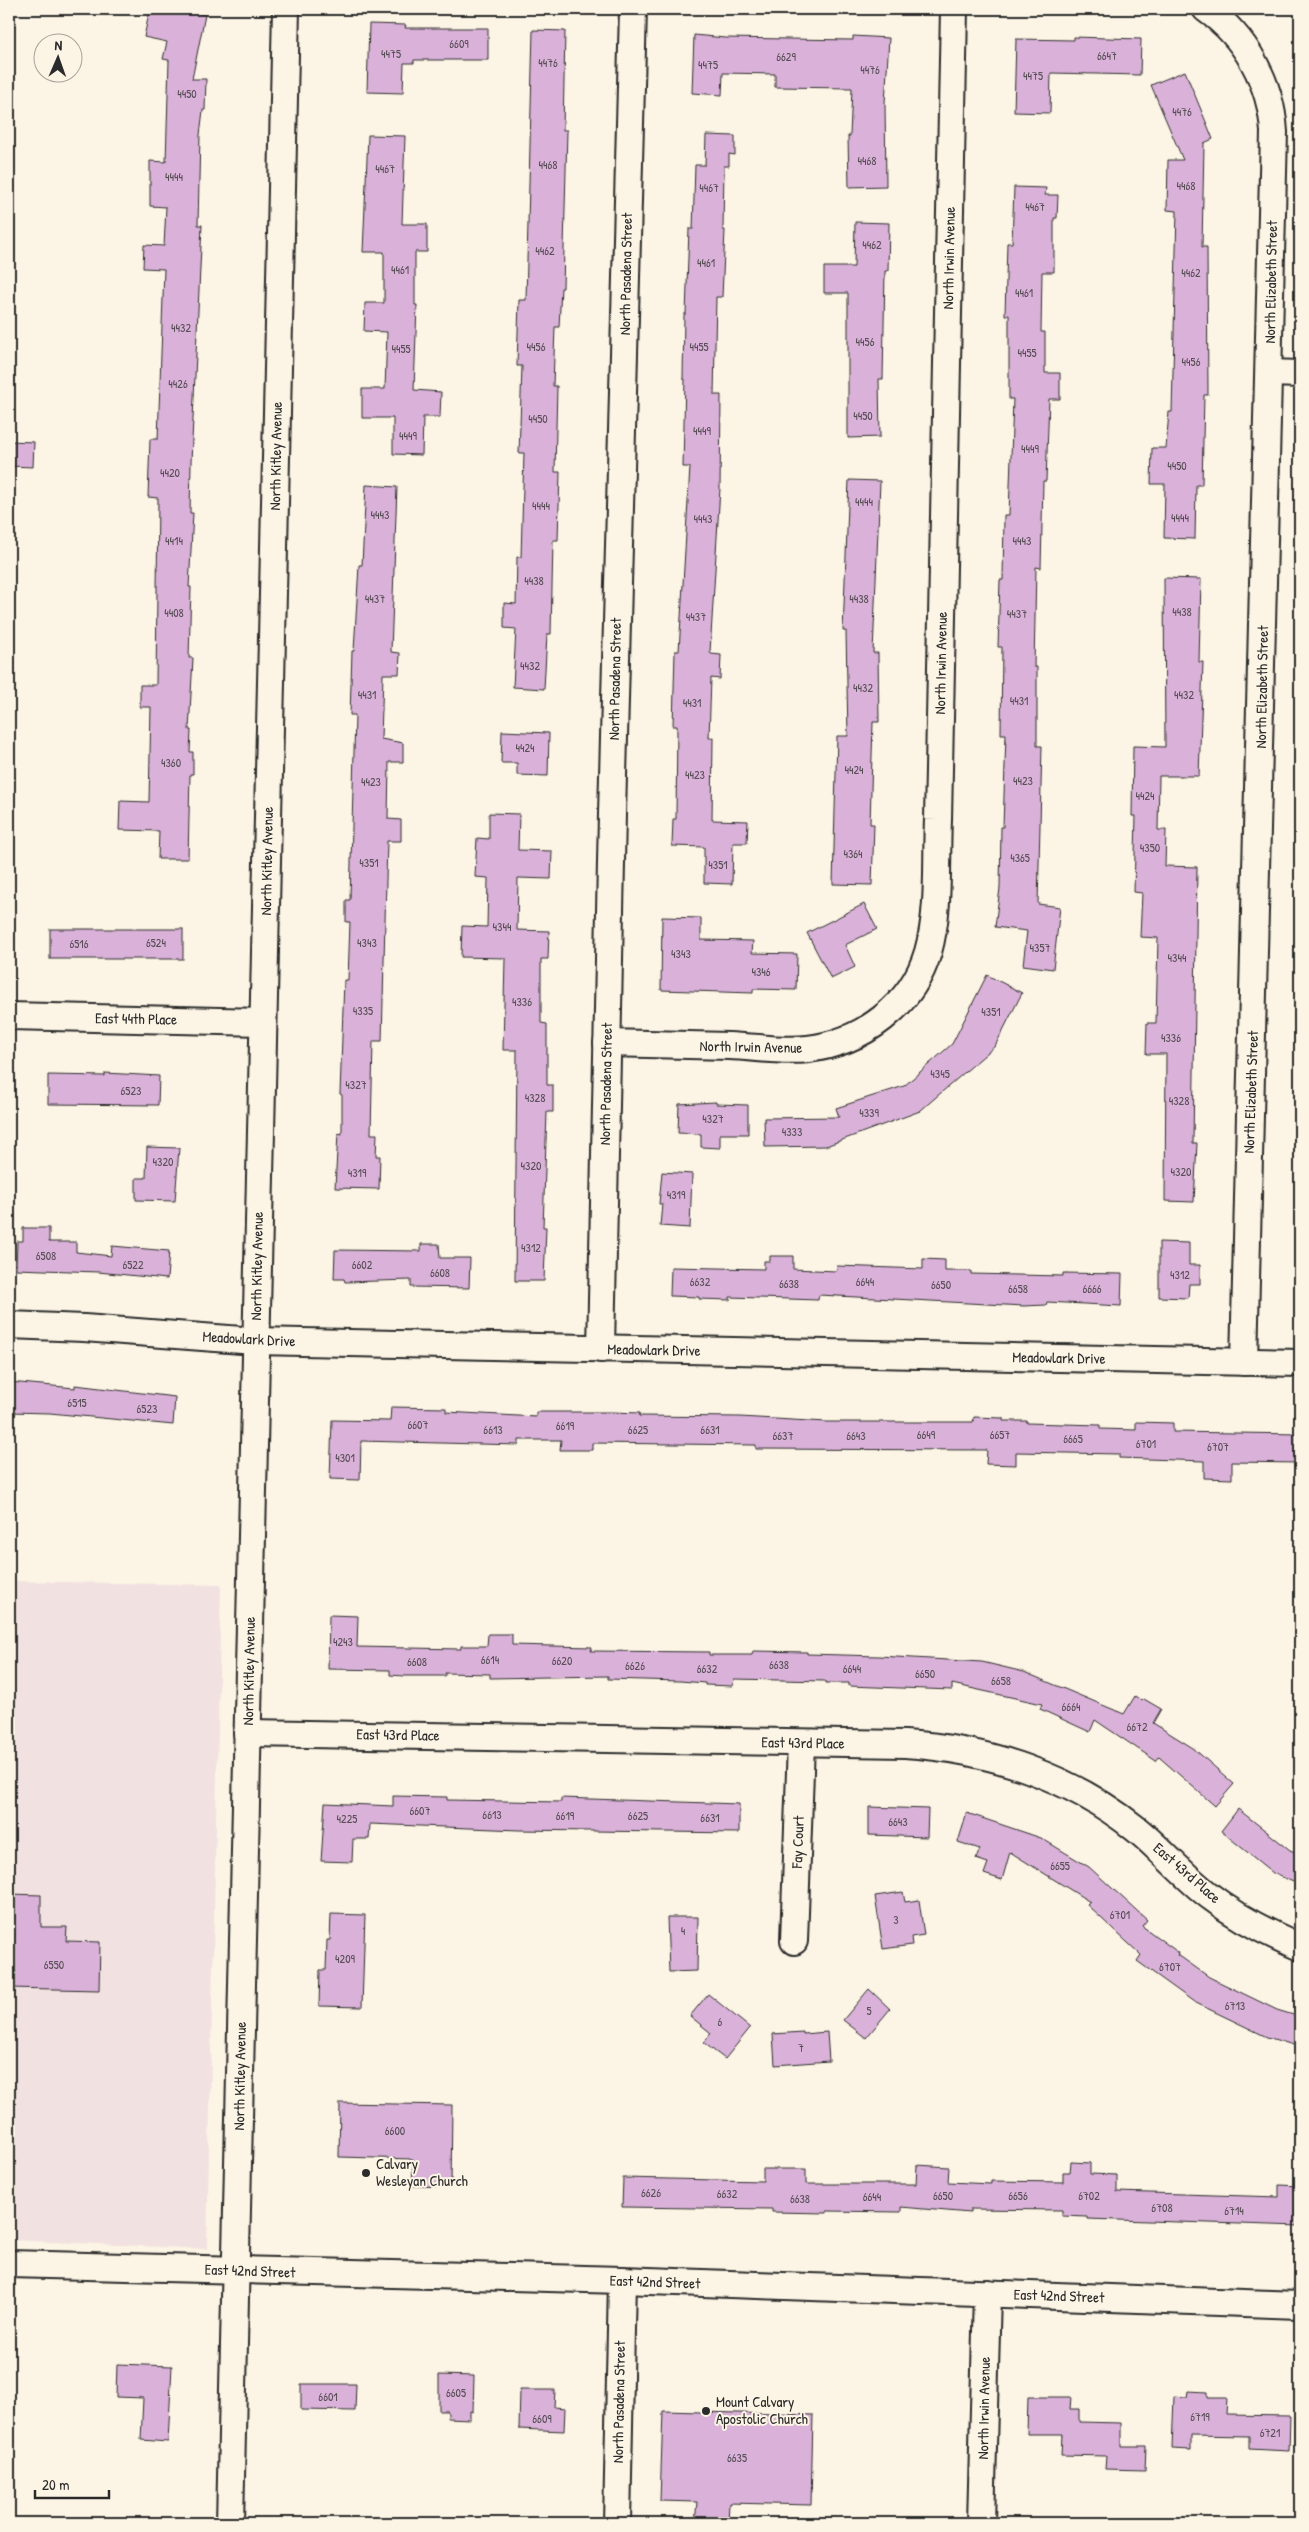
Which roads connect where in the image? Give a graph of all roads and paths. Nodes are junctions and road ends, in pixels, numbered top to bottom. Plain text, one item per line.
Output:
1 (286, 9) edge
2 (633, 9) edge
3 (954, 9) edge
4 (1206, 9) edge
5 (1269, 373) junction
6 (1300, 374) edge
7 (9, 1016) edge
8 (263, 1022) junction
9 (607, 1043) junction
10 (9, 1325) edge
11 (256, 1341) junction
12 (601, 1349) junction
13 (1244, 1362) junction
14 (1300, 1363) edge
15 (248, 1733) junction
16 (801, 1743) junction
17 (794, 1941) dead end
18 (1300, 1947) edge
19 (9, 2264) edge
20 (236, 2271) junction
21 (622, 2280) junction
22 (987, 2293) junction
23 (1300, 2305) edge
24 (230, 2523) edge
25 (617, 2523) edge
26 (981, 2523) edge

1 - 8 street, North Kitley Avenue
2 - 9 street, North Pasadena Street
3 - 9 street, North Irwin Avenue
4 - 5 street, North Elizabeth Street
5 - 6 street
5 - 13 street, North Elizabeth Street
7 - 8 street, East 44th Place
8 - 11 street, North Kitley Avenue
9 - 12 street, North Pasadena Street
10 - 11 street, Meadowlark Drive
11 - 12 street, Meadowlark Drive
11 - 15 street, North Kitley Avenue
12 - 13 street, Meadowlark Drive
13 - 14 street, Meadowlark Drive
15 - 16 street, East 43rd Place
15 - 20 street, North Kitley Avenue
16 - 17 street, Fay Court
16 - 18 street, East 43rd Place
19 - 20 street, East 42nd Street
20 - 21 street, East 42nd Street
20 - 24 street, North Kitley Avenue
21 - 22 street, East 42nd Street
21 - 25 street, North Pasadena Street
22 - 23 street, East 42nd Street
22 - 26 street, North Irwin Avenue

